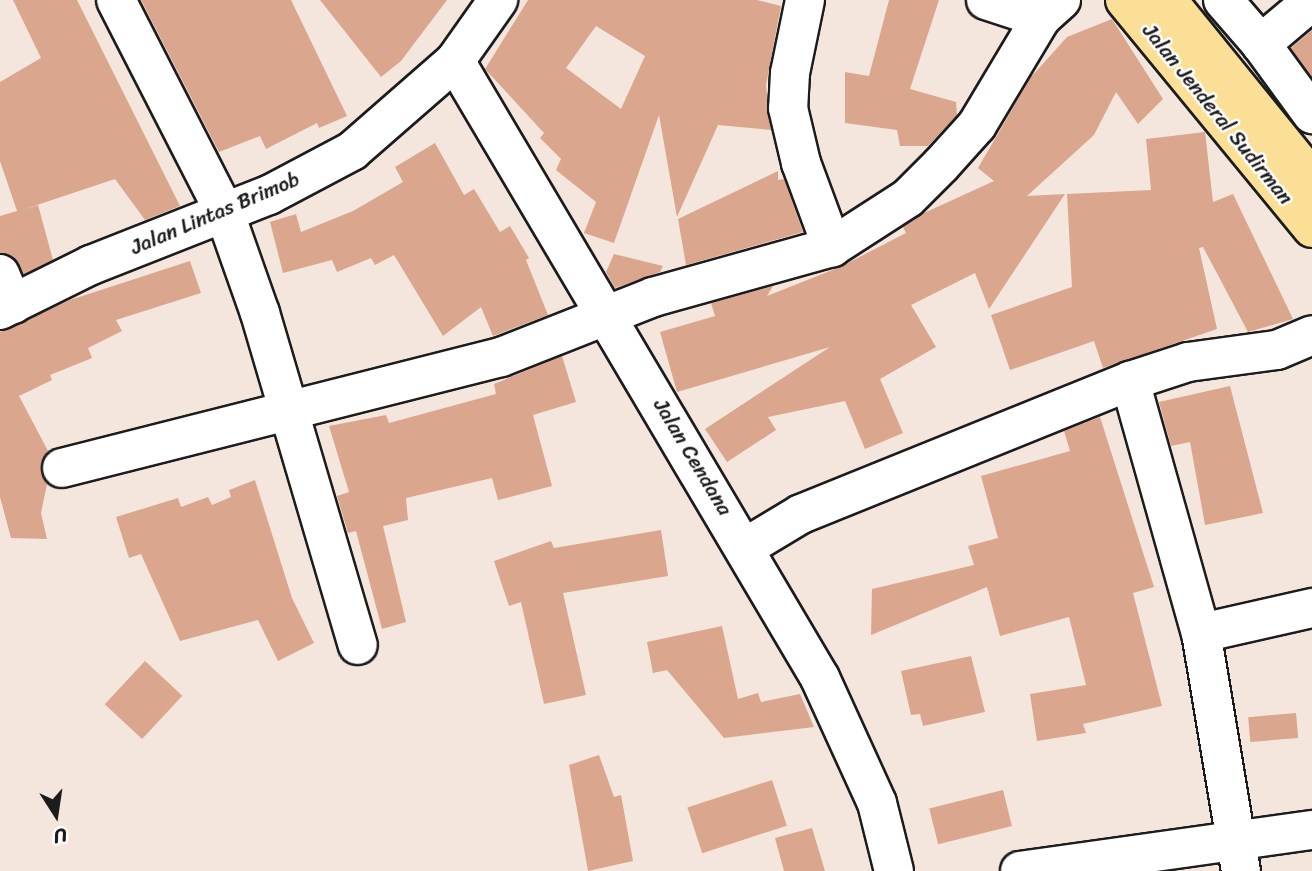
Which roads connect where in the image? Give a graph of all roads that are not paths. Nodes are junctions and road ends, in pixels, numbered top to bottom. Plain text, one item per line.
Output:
1 (116, 0) edge
2 (498, 0) edge
3 (805, 0) edge
4 (986, 0) edge
5 (1125, 0) edge
6 (1167, 0) edge
7 (1223, 0) edge
8 (1312, 1) edge
9 (1051, 9) edge
10 (1261, 44) junction
11 (455, 61) junction
12 (1312, 114) edge
13 (1312, 179) edge
14 (224, 211) junction
15 (1312, 229) edge
16 (832, 247) junction
17 (4, 296) edge
18 (608, 315) junction
19 (1312, 335) edge
20 (1130, 381) junction
21 (289, 413) junction
22 (62, 468) dead end
23 (746, 547) junction
24 (1312, 608) edge
25 (1201, 633) junction
26 (358, 645) dead end
27 (1312, 830) edge
28 (1238, 856) edge
29 (894, 871) edge
30 (1020, 871) edge

1 - 14 street
2 - 11 street, Jalan Lintas Brimob
3 - 16 street
4 - 9 street
5 - 15 main road, Jalan Jenderal Sudirman
6 - 13 main road, Jalan Jenderal Sudirman
7 - 10 street
8 - 10 street
9 - 16 street
10 - 12 street
11 - 14 street, Jalan Lintas Brimob
11 - 18 street, Jalan Cendana
14 - 17 street, Jalan Lintas Brimob
14 - 21 street
16 - 18 street
18 - 21 street
18 - 23 street, Jalan Cendana
19 - 20 street
20 - 23 street
20 - 25 street
21 - 22 street
21 - 26 street
23 - 29 street, Jalan Cendana
24 - 25 street
25 - 28 street
27 - 28 street
28 - 30 street

